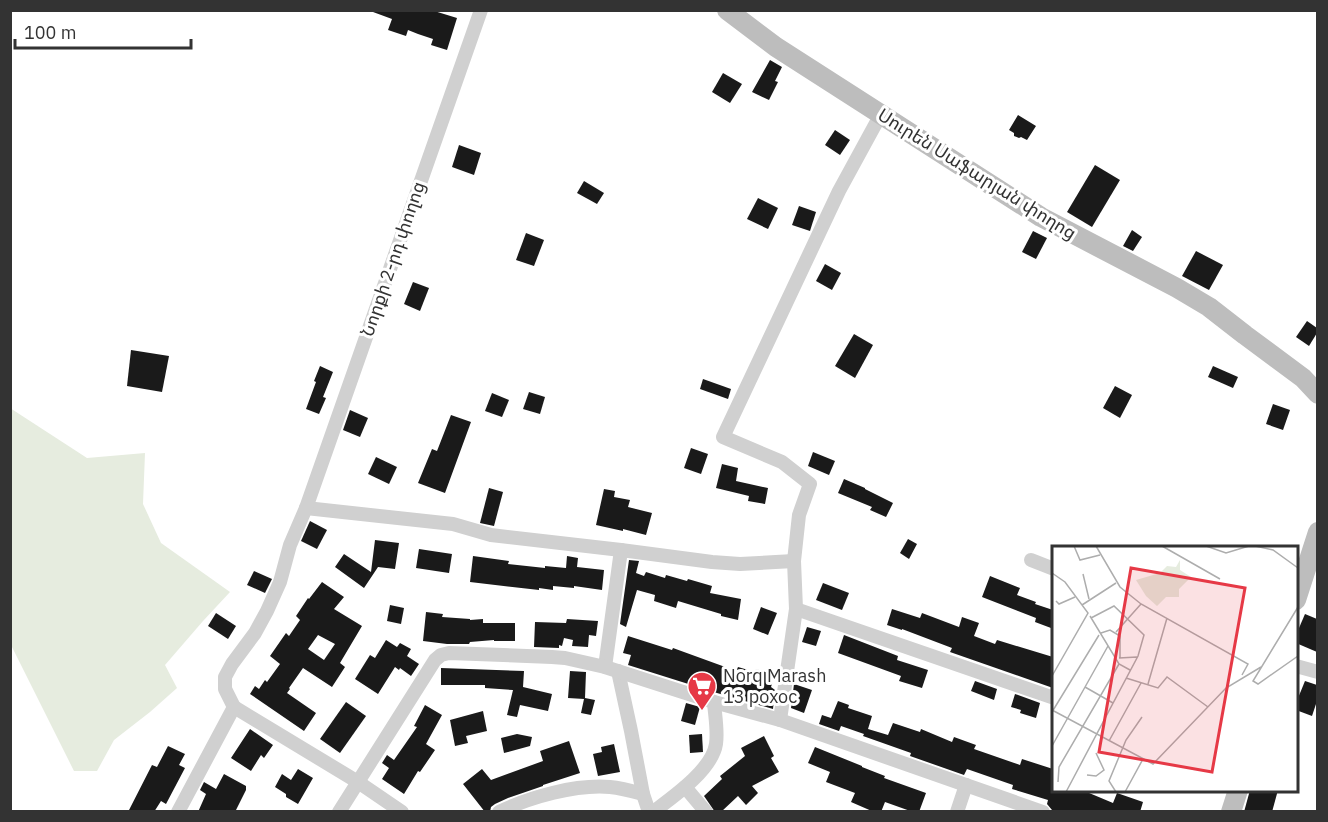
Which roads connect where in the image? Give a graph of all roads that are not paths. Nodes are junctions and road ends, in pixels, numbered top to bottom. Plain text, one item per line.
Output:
1 (481, 10) edge
2 (727, 10) edge
3 (881, 114) junction
4 (1317, 394) edge
5 (306, 508) junction
6 (1317, 532) edge
7 (621, 550) junction
8 (1031, 560) dead end
9 (794, 561) junction
10 (1052, 569) edge
11 (1298, 594) edge
12 (796, 609) junction
13 (1298, 667) edge
14 (611, 669) junction
15 (1317, 672) edge
16 (1052, 698) edge
17 (714, 702) junction
18 (234, 707) junction
19 (780, 720) junction
20 (358, 782) junction
21 (966, 785) junction
22 (685, 787) junction
23 (1237, 792) edge
24 (643, 794) junction
25 (178, 812) edge
26 (339, 812) edge
27 (402, 812) edge
28 (499, 812) edge
29 (651, 812) edge
30 (706, 812) edge
31 (957, 812) edge
32 (1043, 812) edge
33 (1231, 812) edge

1 - 5 street, Նորքի 2-րդ փողոց
2 - 3 main road, Սուրեն Սաֆարյան փողոց
3 - 4 main road, Սուրեն Սաֆարյան փողոց
3 - 9 street
5 - 7 street
5 - 18 street, Նորքի 2-րդ փողոց
6 - 11 main road
7 - 9 street
7 - 14 street
8 - 10 street
9 - 12 street
12 - 16 street
12 - 19 street
13 - 15 street
14 - 17 street
14 - 20 street
14 - 24 street
17 - 19 street
17 - 22 street
18 - 20 street
18 - 25 street
19 - 21 street
20 - 26 street
20 - 27 street
21 - 31 street
21 - 32 street
22 - 29 street
22 - 30 street
23 - 33 main road
24 - 28 street
24 - 29 street

